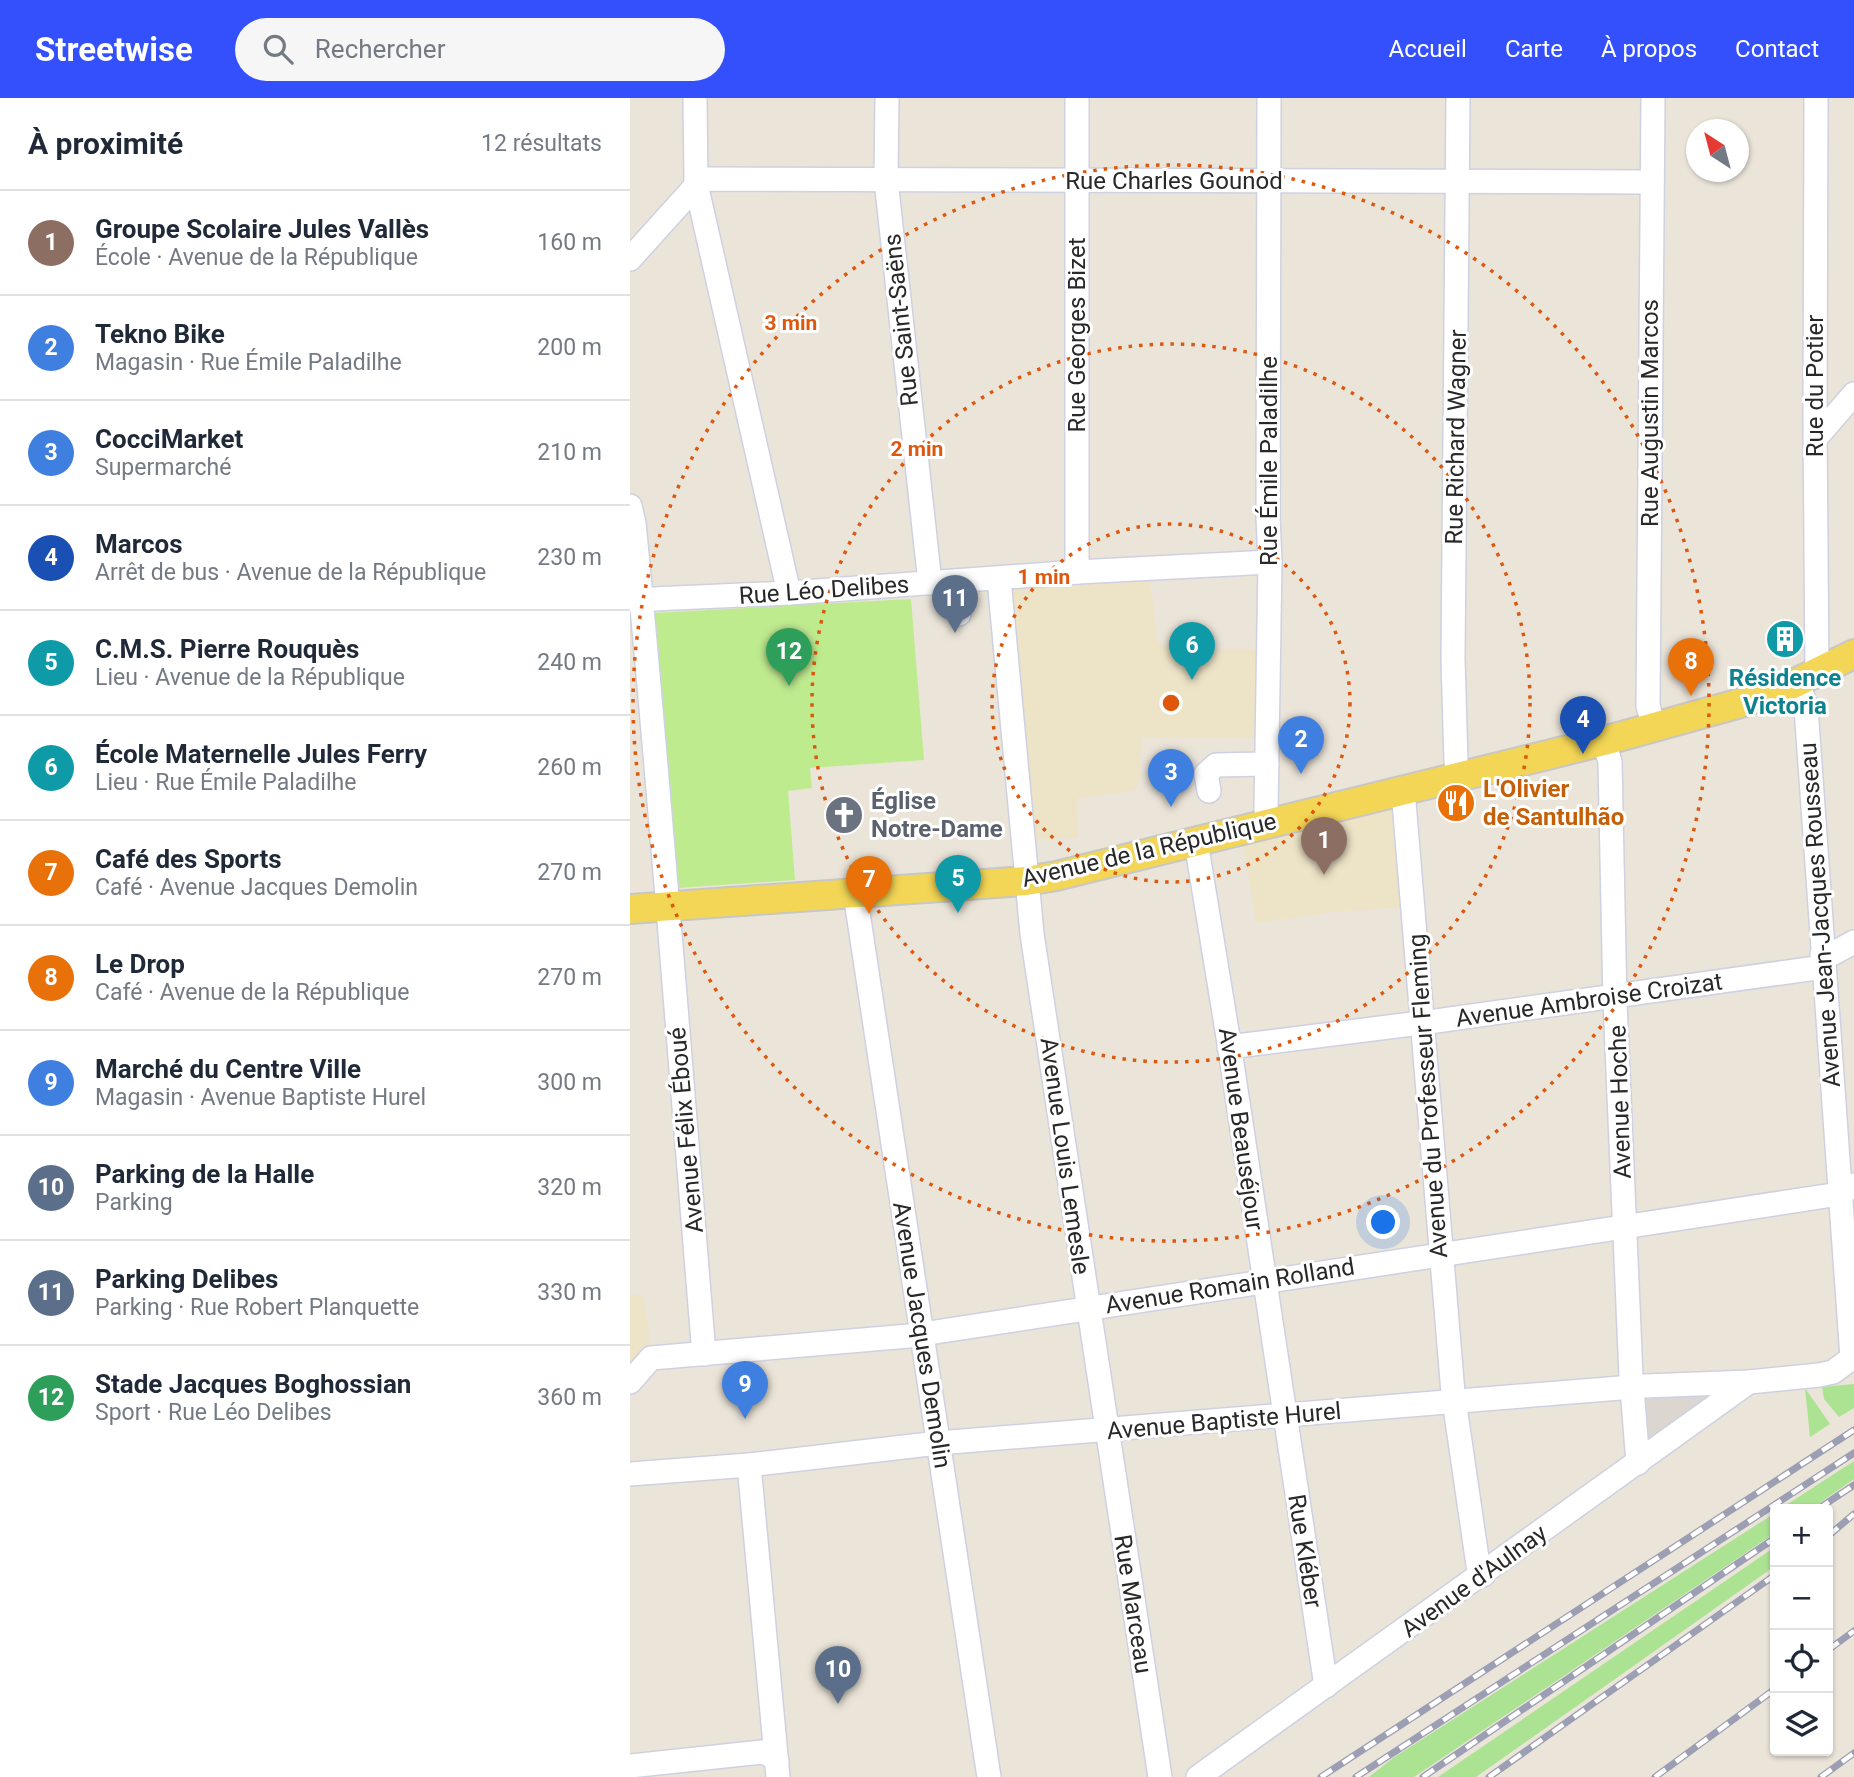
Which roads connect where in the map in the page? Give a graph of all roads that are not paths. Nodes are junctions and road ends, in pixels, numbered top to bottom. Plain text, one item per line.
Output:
1 (695, 98) edge
2 (887, 98) edge
3 (1077, 98) edge
4 (1269, 98) edge
5 (1458, 98) edge
6 (1653, 98) edge
7 (1816, 98) edge
8 (886, 180) junction
9 (1077, 180) junction
10 (1269, 180) junction
11 (1458, 182) junction
12 (1652, 183) junction
13 (696, 184) junction
14 (630, 259) edge
15 (1854, 394) edge
16 (1815, 439) junction
17 (630, 506) edge
18 (1270, 562) junction
19 (1077, 572) junction
20 (999, 579) junction
21 (956, 581) junction
22 (930, 583) junction
23 (789, 593) junction
24 (636, 601) edge
25 (959, 614) dead end
26 (1854, 654) edge
27 (1808, 678) junction
28 (1654, 727) junction
29 (1604, 741) junction
30 (1267, 764) junction
31 (1459, 776) junction
32 (1403, 790) junction
33 (1209, 791) dead end
34 (1271, 823) junction
35 (1196, 842) junction
36 (1026, 881) junction
37 (855, 893) junction
38 (667, 905) junction
39 (630, 909) edge
40 (1854, 942) edge
41 (1822, 961) junction
42 (1615, 996) junction
43 (1423, 1023) junction
44 (1229, 1047) junction
45 (1847, 1190) edge
46 (1625, 1226) junction
47 (1440, 1254) junction
48 (1264, 1281) junction
49 (1087, 1308) junction
50 (922, 1333) junction
51 (704, 1354) junction
52 (1853, 1358) edge
53 (630, 1382) edge
54 (1749, 1382) junction
55 (1631, 1388) junction
56 (1454, 1402) junction
57 (1285, 1416) junction
58 (1107, 1431) junction
59 (938, 1443) junction
60 (1638, 1464) junction
61 (749, 1465) junction
62 (630, 1474) edge
63 (1483, 1575) junction
64 (1326, 1686) junction
65 (630, 1766) edge
66 (777, 1769) edge
67 (989, 1777) edge
68 (1160, 1777) edge
69 (1198, 1777) edge

1 - 13 street
2 - 8 street, Rue Saint-Saëns
3 - 9 street, Rue Georges Bizet
4 - 10 street, Rue Émile Paladilhe
5 - 11 street, Rue Richard Wagner
6 - 12 street, Rue Augustin Marcos
7 - 16 street, Rue du Potier
8 - 9 street, Rue Charles Gounod
8 - 13 street, Rue Charles Gounod
8 - 22 street, Rue Saint-Saëns
9 - 10 street, Rue Charles Gounod
9 - 19 street, Rue Georges Bizet
10 - 11 street, Rue Charles Gounod
10 - 18 street, Rue Émile Paladilhe
11 - 12 street, Rue Charles Gounod
11 - 31 street, Rue Richard Wagner
12 - 28 street, Rue Augustin Marcos
13 - 14 street
13 - 23 street
15 - 16 street
16 - 27 street, Rue du Potier
17 - 24 street, Avenue Félix Éboué
18 - 19 street, Rue Léo Delibes
18 - 30 street, Rue Émile Paladilhe
19 - 20 street, Rue Léo Delibes
20 - 21 street, Rue Léo Delibes
20 - 36 street, Avenue Louis Lemesle
21 - 22 street, Rue Léo Delibes
21 - 25 street
22 - 23 street, Rue Léo Delibes
23 - 24 street, Rue Léo Delibes
24 - 38 street, Avenue Félix Éboué
26 - 27 main road, Avenue de la République
27 - 28 main road, Avenue de la République
27 - 41 street, Avenue Jean-Jacques Rousseau
28 - 29 main road, Avenue de la République
29 - 31 main road, Avenue de la République
29 - 42 street, Avenue Hoche
30 - 33 street
30 - 34 street, Rue Émile Paladilhe
31 - 32 main road, Avenue de la République
32 - 34 main road, Avenue de la République
32 - 43 street, Avenue du Professeur Fleming
34 - 35 main road, Avenue de la République
35 - 36 main road, Avenue de la République
35 - 44 street, Avenue Beauséjour
36 - 37 main road, Avenue de la République
36 - 49 street, Avenue Louis Lemesle
37 - 38 main road, Avenue de la République
37 - 50 street, Avenue Jacques Demolin
38 - 39 main road, Avenue de la République
38 - 51 street, Avenue Félix Éboué
40 - 41 street, Avenue Ambroise Croizat
41 - 42 street, Avenue Ambroise Croizat
41 - 45 street, Avenue Jean-Jacques Rousseau
42 - 43 street, Avenue Ambroise Croizat
42 - 46 street, Avenue Hoche
43 - 44 street, Avenue Ambroise Croizat
43 - 47 street, Avenue du Professeur Fleming
44 - 48 street, Avenue Beauséjour
45 - 46 street, Avenue Romain Rolland
45 - 52 street, Avenue Jean-Jacques Rousseau
46 - 47 street, Avenue Romain Rolland
46 - 55 street, Avenue Hoche
47 - 48 street, Avenue Romain Rolland
47 - 56 street, Avenue du Professeur Fleming
48 - 49 street, Avenue Romain Rolland
48 - 57 street, Avenue Beauséjour
49 - 50 street, Avenue Romain Rolland
49 - 58 street, Avenue Louis Lemesle
50 - 51 street, Avenue Romain Rolland
50 - 59 street, Avenue Jacques Demolin
51 - 53 street, Avenue Romain Rolland
52 - 54 street, Avenue Baptiste Hurel
54 - 55 street, Avenue Baptiste Hurel
54 - 60 street, Avenue d'Aulnay
55 - 56 street, Avenue Baptiste Hurel
55 - 60 street, Avenue Hoche
56 - 57 street, Avenue Baptiste Hurel
56 - 63 street, Avenue du Professeur Fleming
57 - 58 street, Avenue Baptiste Hurel
57 - 64 street, Rue Kléber
58 - 59 street, Avenue Baptiste Hurel
58 - 68 street, Rue Marceau
59 - 61 street, Avenue Baptiste Hurel
59 - 67 street, Avenue Jacques Demolin
60 - 63 street, Avenue d'Aulnay
61 - 62 street, Avenue Baptiste Hurel
61 - 66 street
63 - 64 street, Avenue d'Aulnay
64 - 69 street, Avenue d'Aulnay
65 - 66 street

